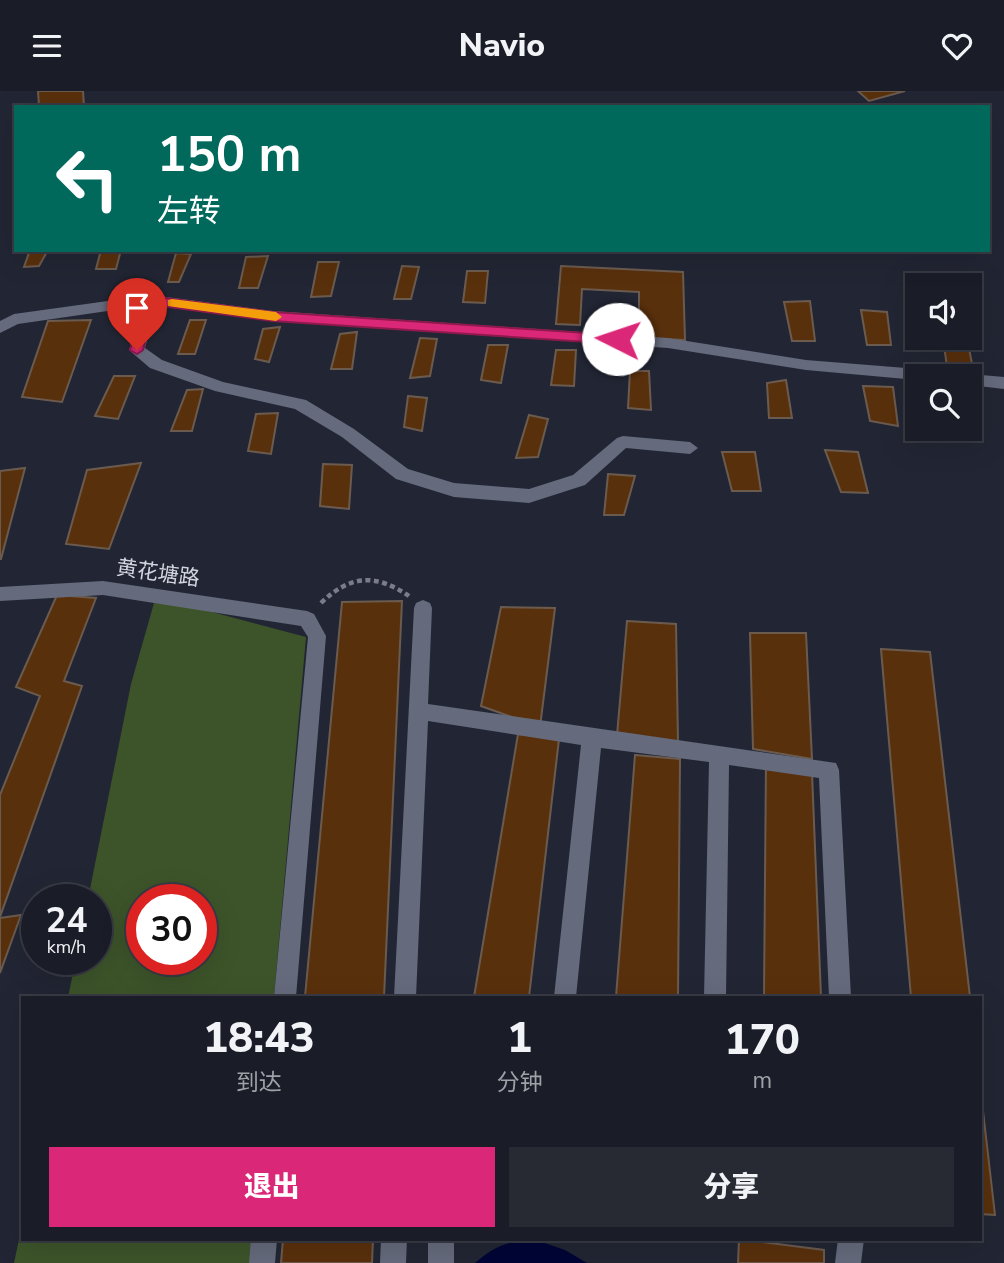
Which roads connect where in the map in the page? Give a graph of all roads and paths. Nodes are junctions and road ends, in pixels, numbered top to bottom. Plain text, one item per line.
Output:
1 (150, 300) junction
2 (0, 328) edge
3 (905, 374) edge
4 (982, 381) edge
5 (1004, 383) edge
6 (690, 448) dead end
7 (0, 594) edge
8 (423, 608) joint
9 (307, 619) junction
10 (419, 711) junction
11 (592, 738) junction
12 (719, 754) junction
13 (285, 996) edge
14 (405, 996) edge
15 (565, 996) edge
16 (715, 996) edge
17 (840, 996) edge
18 (264, 1241) edge
19 (394, 1241) edge
20 (441, 1241) edge
21 (851, 1241) edge
22 (262, 1263) edge
23 (393, 1263) edge
24 (441, 1263) edge
25 (848, 1263) edge

1 - 2 street
1 - 3 street
1 - 6 street
4 - 5 street
7 - 9 street, 黄花塘路
8 - 9 path
8 - 10 street
9 - 13 street
10 - 11 street
10 - 14 street
11 - 12 street
11 - 15 street
12 - 16 street
12 - 17 street
18 - 22 street
19 - 23 street
20 - 24 street
21 - 25 street

